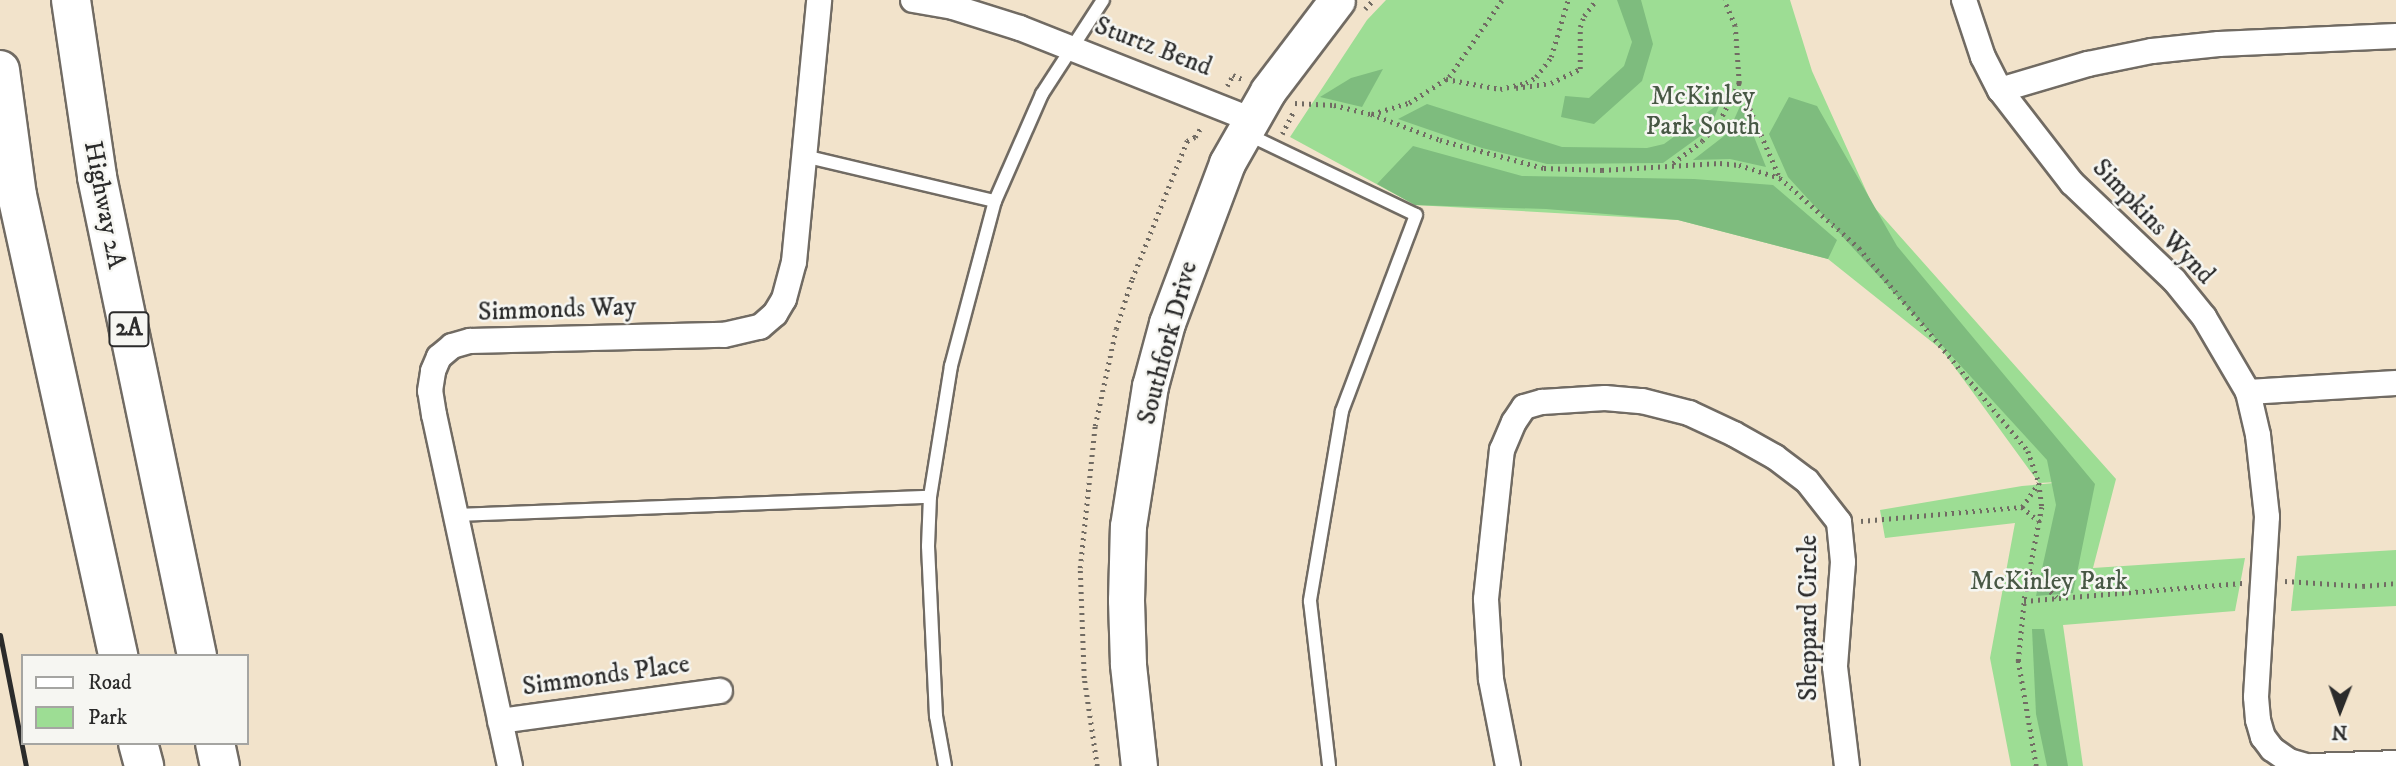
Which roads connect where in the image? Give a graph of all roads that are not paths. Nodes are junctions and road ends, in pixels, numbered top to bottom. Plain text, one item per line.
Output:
1 (71, 0) edge
2 (819, 0) edge
3 (913, 0) edge
4 (1103, 0) edge
5 (1337, 0) edge
6 (1964, 0) edge
7 (2396, 36) edge
8 (1070, 48) junction
9 (0, 70) edge
10 (2000, 90) junction
11 (1247, 126) junction
12 (804, 156) junction
13 (995, 201) junction
14 (2396, 383) edge
15 (2248, 392) junction
16 (930, 498) junction
17 (456, 515) junction
18 (118, 654) edge
19 (197, 654) edge
20 (720, 691) dead end
21 (500, 721) junction
22 (139, 745) edge
23 (215, 745) edge
24 (2396, 763) edge
25 (144, 766) edge
26 (220, 766) edge
27 (510, 766) edge
28 (945, 766) edge
29 (1139, 766) edge
30 (1329, 766) edge
31 (1508, 766) edge
32 (1847, 766) edge
33 (2310, 766) edge

1 - 19 main road, Highway 2A / 2A
2 - 12 street, Simmonds Way
3 - 8 street, Sturtz Bend
4 - 8 lane
5 - 11 street, Southfork Drive
6 - 10 street, Simpkins Wynd
7 - 10 street
8 - 11 street, Sturtz Bend
8 - 13 lane
9 - 18 main road
10 - 15 street, Simpkins Wynd
11 - 29 street, Southfork Drive
11 - 30 lane
12 - 13 lane
12 - 17 street, Simmonds Way
13 - 16 lane
14 - 15 street
15 - 33 street, Simpkins Wynd
16 - 17 lane
16 - 28 lane
17 - 21 street, Simmonds Way
20 - 21 street, Simmonds Place
21 - 27 street, Simmonds Way
22 - 25 main road
23 - 26 main road
24 - 33 street, Simpkins Wynd
31 - 32 street, Sheppard Circle

